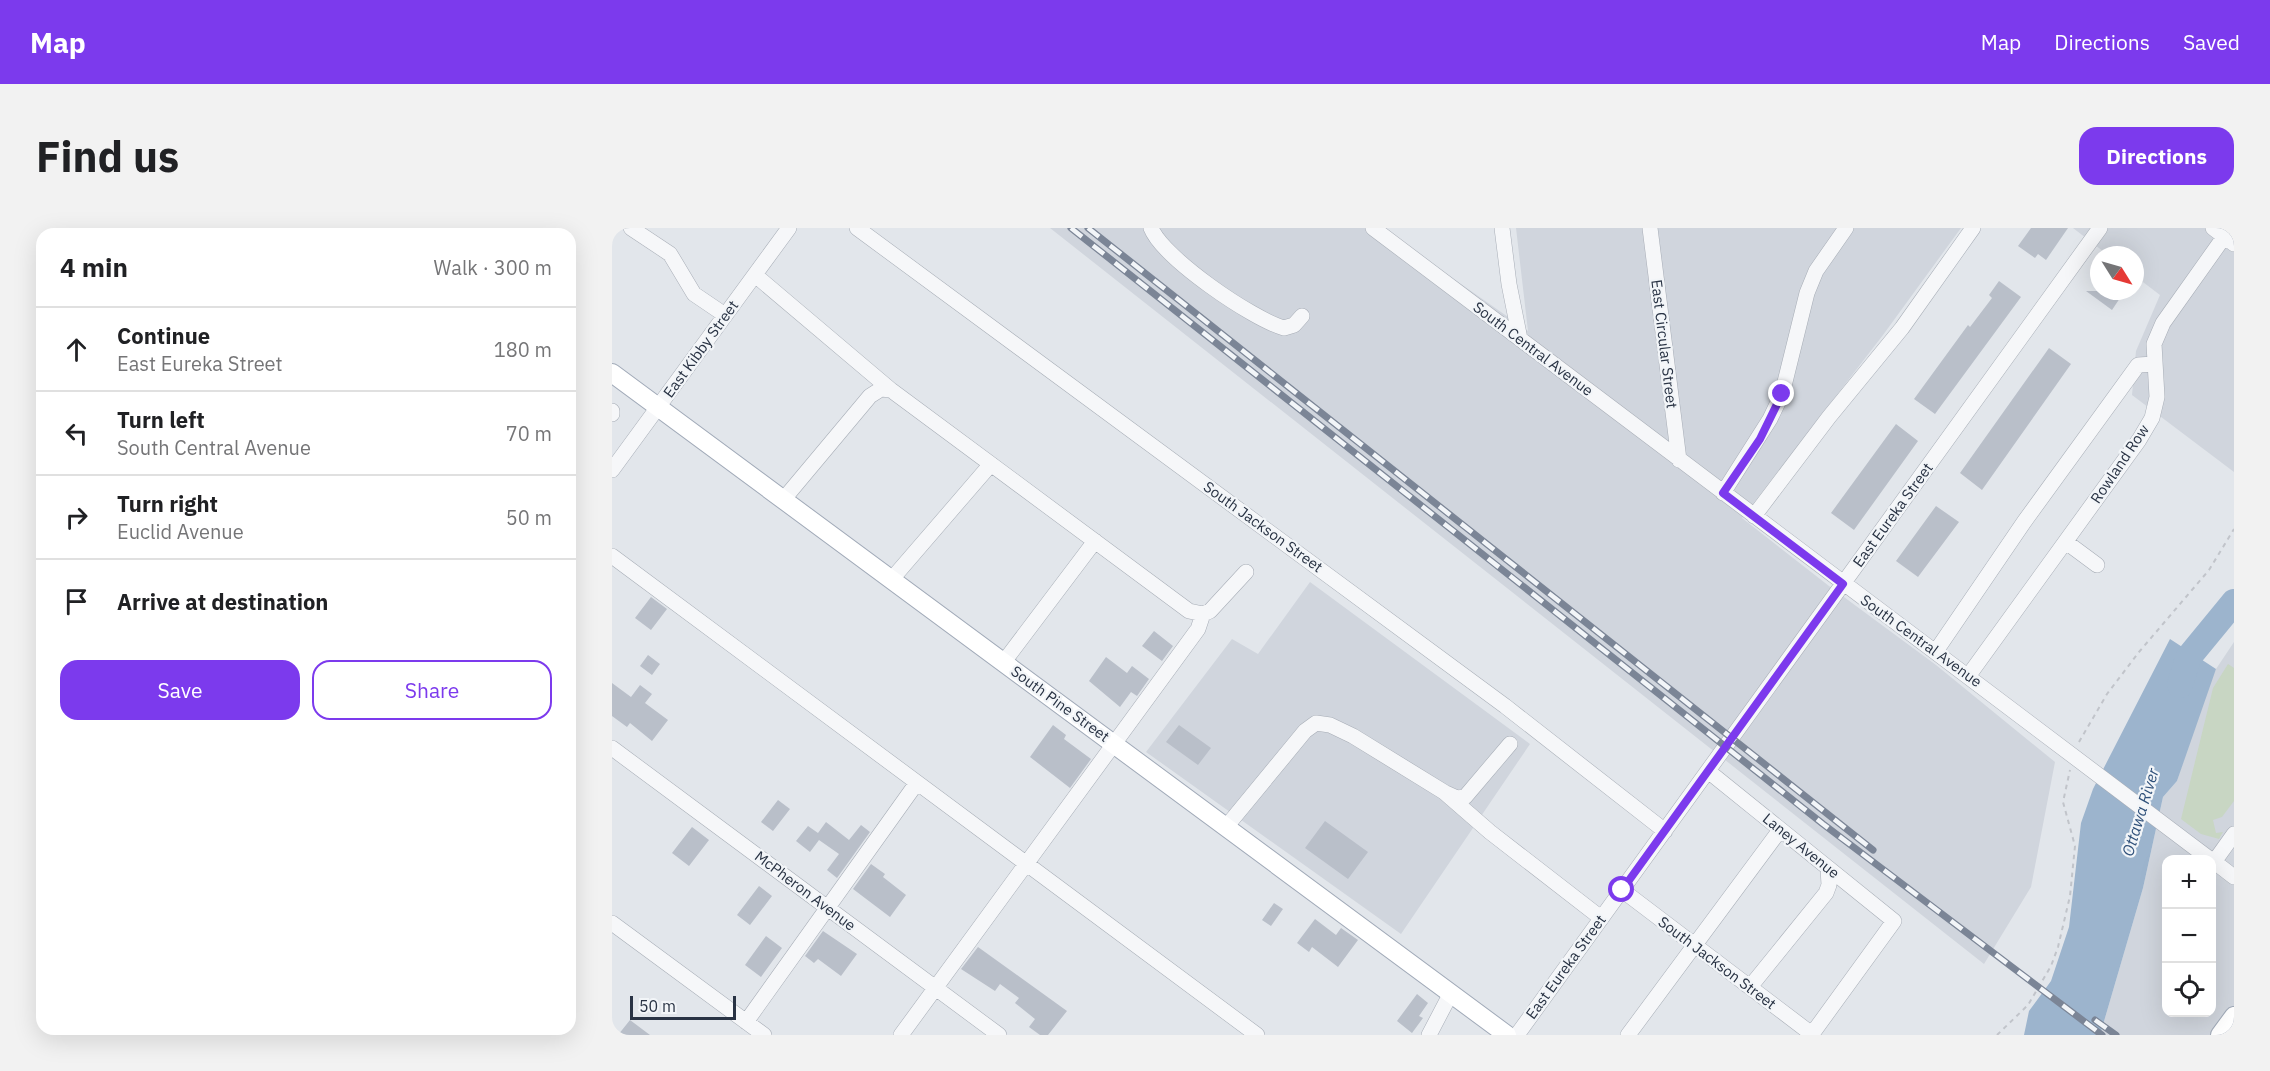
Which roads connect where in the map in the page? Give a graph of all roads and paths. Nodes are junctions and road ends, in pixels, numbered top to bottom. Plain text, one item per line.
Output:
1 (631, 228) edge
2 (789, 228) edge
3 (857, 228) edge
4 (1151, 228) edge
5 (1373, 228) edge
6 (1502, 228) edge
7 (1650, 228) edge
8 (1846, 228) edge
9 (1974, 228) edge
10 (2100, 228) edge
11 (2224, 236) edge
12 (755, 275) junction
13 (725, 315) junction
14 (1302, 316) dead end
15 (1520, 339) junction
16 (2154, 364) junction
17 (612, 373) edge
18 (891, 390) junction
19 (658, 408) junction
20 (1679, 460) junction
21 (991, 464) junction
22 (613, 467) edge
23 (1723, 493) junction
24 (783, 500) junction
25 (1754, 516) junction
26 (2234, 529) edge
27 (1095, 541) junction
28 (2066, 542) junction
29 (612, 555) edge
30 (2097, 565) dead end
31 (1246, 572) dead end
32 (891, 580) junction
33 (1843, 584) junction
34 (1203, 614) junction
35 (1936, 651) junction
36 (1003, 663) junction
37 (1969, 675) junction
38 (2078, 743) dead end
39 (1113, 744) junction
40 (1510, 744) dead end
41 (612, 748) edge
42 (2071, 767) dead end
43 (1707, 771) junction
44 (916, 784) junction
45 (1444, 792) junction
46 (1226, 827) junction
47 (1780, 830) junction
48 (1665, 831) junction
49 (2234, 834) edge
50 (2206, 855) edge
51 (2216, 855) edge
52 (2216, 863) edge
53 (1025, 864) junction
54 (1828, 868) junction
55 (2234, 877) edge
56 (1622, 890) junction
57 (828, 908) junction
58 (1601, 918) junction
59 (612, 923) edge
60 (1694, 945) junction
61 (1747, 985) junction
62 (935, 988) junction
63 (1451, 993) junction
64 (2234, 1016) edge
65 (746, 1022) junction
66 (764, 1035) edge
67 (901, 1035) edge
68 (999, 1035) edge
69 (1257, 1035) edge
70 (1429, 1035) edge
71 (1507, 1035) edge
72 (1517, 1035) edge
73 (1628, 1035) edge
74 (1813, 1035) edge
75 (1997, 1035) edge
76 (2220, 1035) edge

1 - 13 street
2 - 12 street, East Kibby Street
3 - 48 street, South Jackson Street
4 - 14 street
5 - 15 street, South Central Avenue
6 - 15 street
7 - 20 street, East Circular Street
8 - 23 street
9 - 25 street
10 - 33 street, East Eureka Street
11 - 16 street, Rowland Row
12 - 13 street, East Kibby Street
12 - 18 street
13 - 19 street, East Kibby Street
15 - 20 street, South Central Avenue
16 - 28 street, Rowland Row
16 - 35 street
17 - 19 main road, South Pine Street
18 - 21 street
18 - 24 street
19 - 22 street, East Kibby Street
19 - 24 main road, South Pine Street
20 - 23 street, South Central Avenue
21 - 27 street
21 - 32 street
23 - 25 street, South Central Avenue
24 - 32 main road, South Pine Street
25 - 33 street, South Central Avenue
26 - 38 path
27 - 34 street
27 - 36 street
28 - 30 street
28 - 37 street, Rowland Row
29 - 44 street
31 - 34 street
32 - 36 main road, South Pine Street
33 - 35 street, South Central Avenue
33 - 43 street, East Eureka Street
34 - 39 street
35 - 37 street, South Central Avenue
36 - 39 main road, South Pine Street
37 - 50 street, South Central Avenue
39 - 46 main road, South Pine Street
39 - 53 street
40 - 45 street
41 - 57 street, McPheron Avenue
42 - 75 path
43 - 47 street, Laney Avenue
43 - 48 street, East Eureka Street
44 - 53 street
44 - 57 street
45 - 46 street
45 - 58 street
46 - 63 main road, South Pine Street
47 - 54 street, Laney Avenue
47 - 60 street
48 - 56 street, East Eureka Street
49 - 51 street
52 - 55 street, South Central Avenue
53 - 62 street
53 - 69 street
54 - 61 street
54 - 74 street, Laney Avenue
56 - 58 street, East Eureka Street
56 - 60 street, South Jackson Street
57 - 62 street, McPheron Avenue
57 - 65 street
58 - 72 street, East Eureka Street
59 - 65 street
60 - 61 street, South Jackson Street
60 - 73 street
61 - 74 street, South Jackson Street
62 - 67 street
62 - 68 street, McPheron Avenue
63 - 70 street
63 - 71 main road, South Pine Street
64 - 76 main road
65 - 66 street

